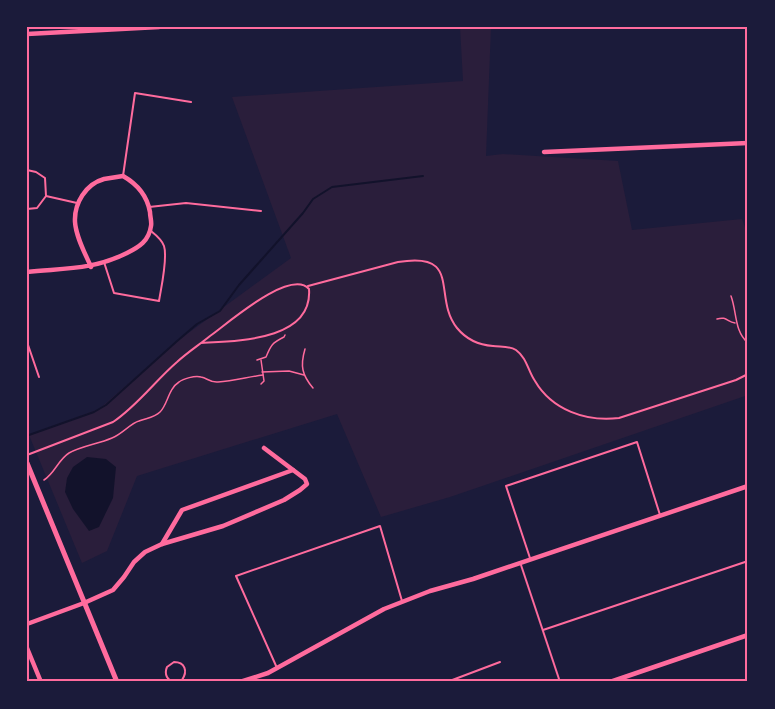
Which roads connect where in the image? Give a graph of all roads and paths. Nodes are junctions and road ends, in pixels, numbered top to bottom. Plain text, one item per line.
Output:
1 (159, 27) edge
2 (27, 34) edge
3 (191, 102) dead end
4 (748, 143) edge
5 (544, 152) dead end
6 (27, 171) edge
7 (123, 176) junction
8 (46, 196) junction
9 (77, 203) junction
10 (148, 207) junction
11 (27, 208) edge
12 (261, 211) dead end
13 (150, 231) junction
14 (104, 262) junction
15 (91, 267) junction
16 (27, 272) edge
17 (308, 286) junction
18 (27, 289) edge
19 (27, 295) edge
20 (731, 296) dead end
21 (717, 319) dead end
22 (736, 323) junction
23 (286, 334) dead end
24 (27, 342) edge
25 (201, 344) junction
26 (748, 344) edge
27 (305, 350) dead end
28 (748, 357) edge
29 (257, 360) dead end
30 (261, 360) junction
31 (263, 373) junction
32 (748, 374) edge
33 (304, 375) junction
34 (39, 377) dead end
35 (261, 384) dead end
36 (313, 388) dead end
37 (264, 448) dead end
38 (27, 455) edge
39 (27, 463) edge
40 (292, 470) junction
41 (45, 480) dead end
42 (748, 486) edge
43 (660, 514) junction
44 (162, 544) junction
45 (530, 558) junction
46 (748, 561) edge
47 (519, 562) junction
48 (402, 602) junction
49 (84, 603) junction
50 (27, 624) edge
51 (543, 630) junction
52 (748, 635) edge
53 (27, 648) edge
54 (500, 662) dead end
55 (277, 668) junction
56 (41, 682) edge
57 (117, 682) edge
58 (177, 682) edge
59 (240, 682) edge
60 (447, 682) edge
61 (560, 682) edge
62 (610, 682) edge

1 - 2 street
3 - 7 lane
4 - 5 street
6 - 8 lane
7 - 9 street
7 - 10 street
8 - 9 lane
8 - 11 lane
9 - 15 street
10 - 12 lane
10 - 13 street
13 - 14 street
13 - 14 lane
14 - 15 street
15 - 16 street
17 - 25 lane
17 - 25 lane
17 - 32 lane
18 - 19 lane
20 - 22 path
21 - 22 path
22 - 26 path
23 - 30 path
24 - 34 lane
25 - 38 lane
26 - 28 path
27 - 33 path
29 - 30 path
30 - 31 path
31 - 33 path
31 - 35 path
31 - 41 path
33 - 36 path
37 - 40 street
39 - 49 street
40 - 44 street
40 - 44 street
42 - 43 street
43 - 45 street
43 - 45 lane
44 - 49 street
45 - 47 street
46 - 51 lane
47 - 48 street
47 - 51 lane
48 - 55 street
48 - 55 lane
49 - 50 street
49 - 57 street
51 - 61 lane
52 - 62 street
53 - 56 street
54 - 60 lane
55 - 59 street
58 - 58 lane

